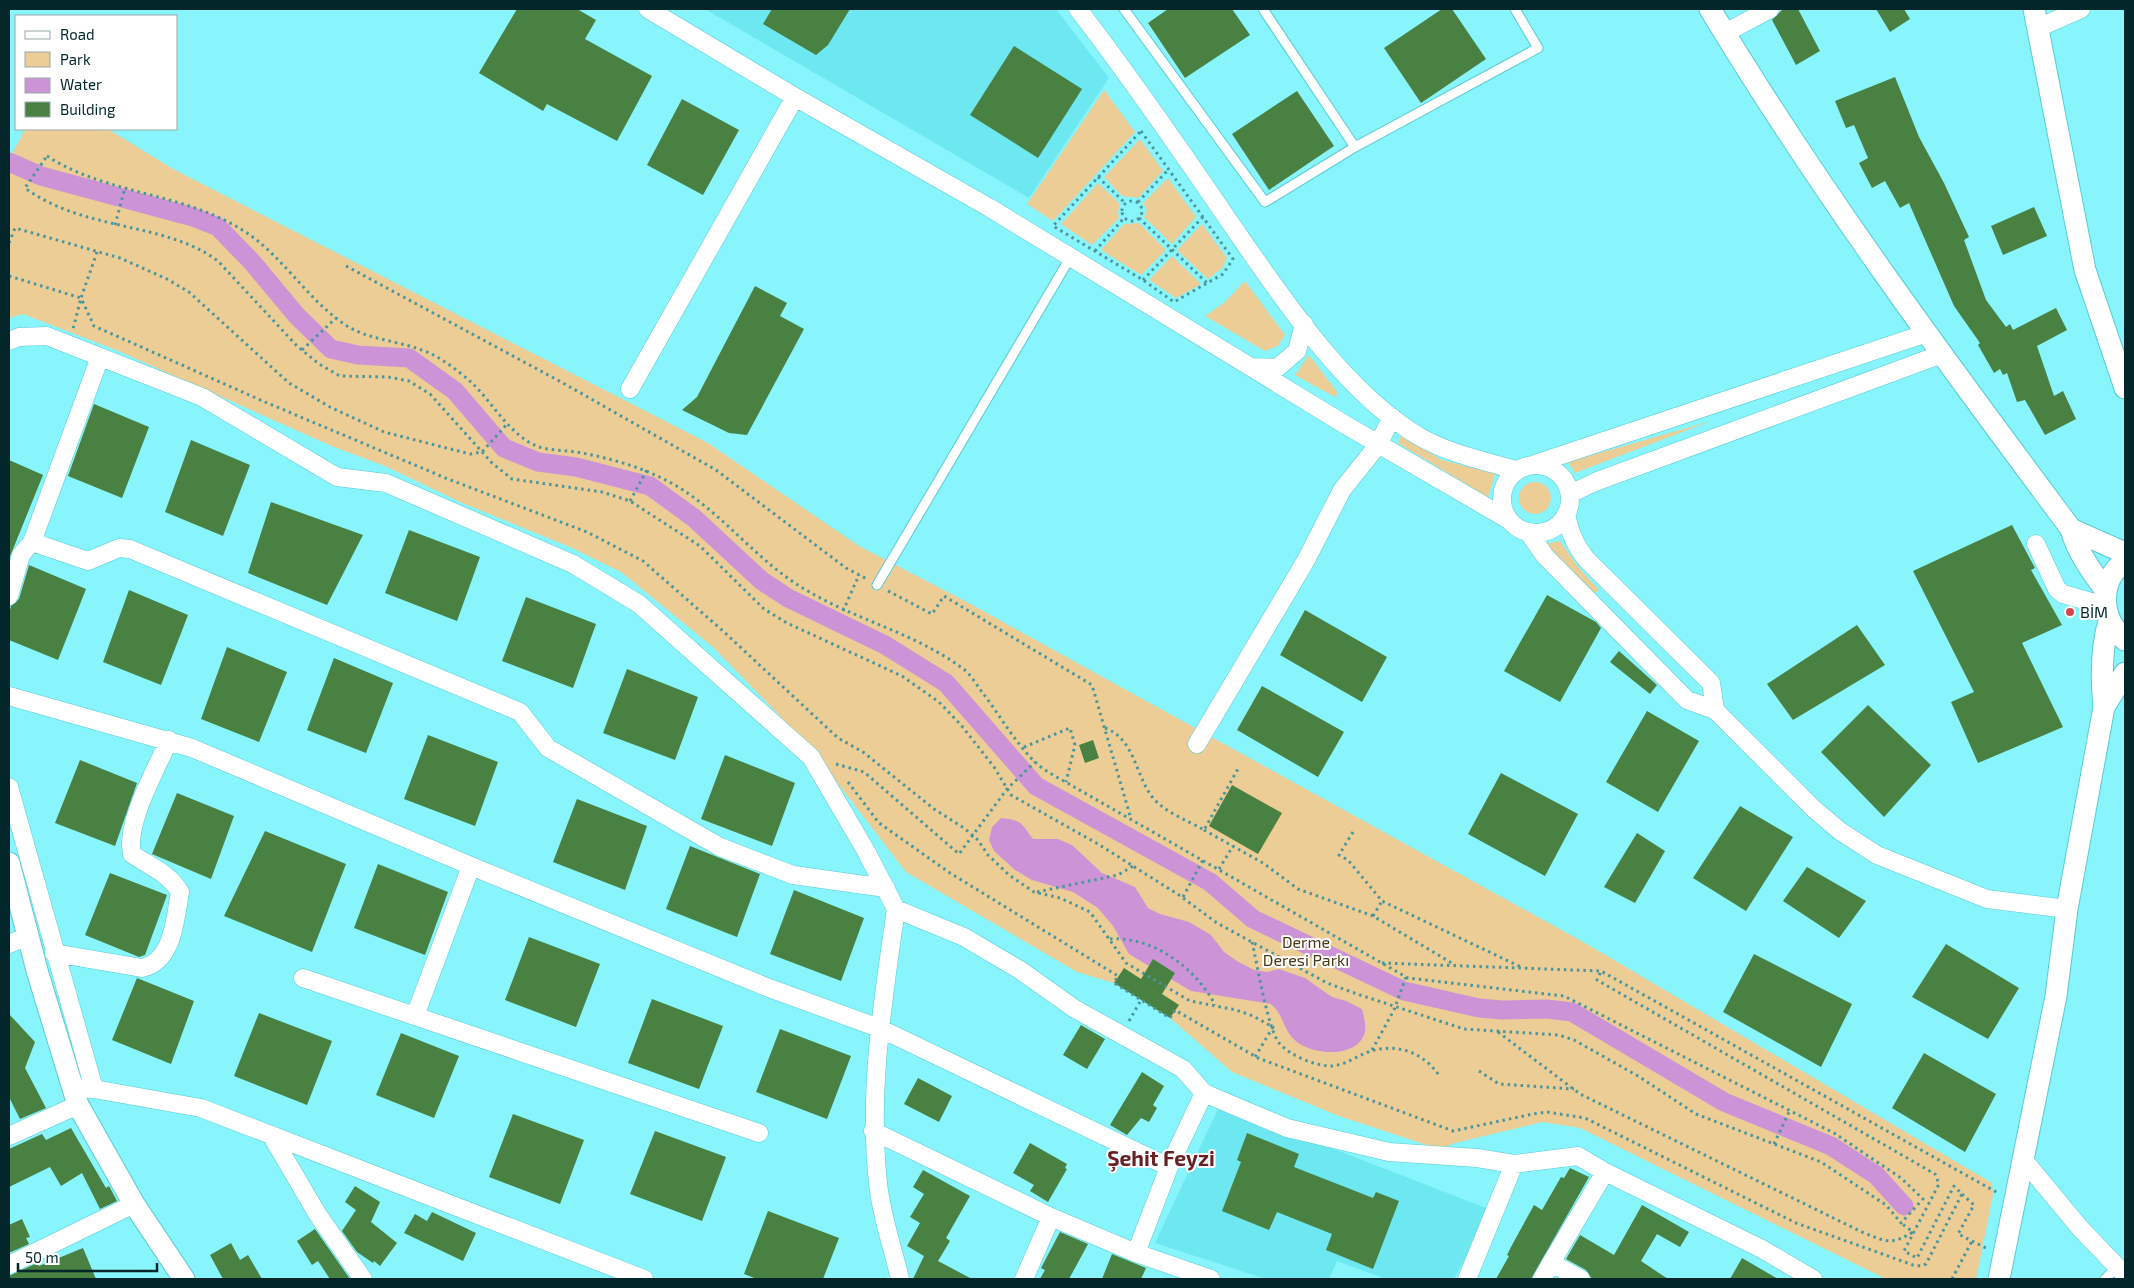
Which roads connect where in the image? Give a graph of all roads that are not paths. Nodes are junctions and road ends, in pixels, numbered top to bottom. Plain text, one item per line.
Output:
1 (648, 9) edge
2 (1078, 9) edge
3 (1124, 9) edge
4 (1263, 9) edge
5 (1515, 9) edge
6 (1710, 9) edge
7 (1770, 9) edge
8 (2081, 9) edge
9 (2036, 18) edge
10 (1725, 33) junction
11 (795, 97) junction
12 (1355, 147) junction
13 (1070, 258) junction
14 (1304, 324) junction
15 (1928, 333) junction
16 (9, 341) edge
17 (1942, 354) junction
18 (100, 357) junction
19 (1249, 366) junction
20 (2125, 388) edge
21 (630, 389) dead end
22 (1392, 417) junction
23 (1378, 444) junction
24 (1535, 464) junction
25 (1516, 470) junction
26 (1570, 494) junction
27 (1566, 514) junction
28 (1509, 520) junction
29 (2071, 529) junction
30 (1528, 532) junction
31 (32, 542) junction
32 (2036, 544) dead end
33 (2125, 553) edge
34 (2125, 561) edge
35 (877, 585) road end
36 (9, 596) edge
37 (2106, 606) junction
38 (2125, 640) edge
39 (2125, 673) edge
40 (9, 696) edge
41 (2104, 707) junction
42 (1715, 710) junction
43 (169, 740) junction
44 (1196, 744) dead end
45 (9, 787) edge
46 (9, 863) edge
47 (471, 866) junction
48 (886, 888) junction
49 (896, 908) junction
50 (2067, 910) junction
51 (18, 940) edge
52 (54, 953) junction
53 (303, 978) dead end
54 (415, 1016) junction
55 (878, 1028) junction
56 (1204, 1093) junction
57 (82, 1094) junction
58 (873, 1131) junction
59 (759, 1133) dead end
60 (271, 1135) junction
61 (9, 1136) edge
62 (2022, 1158) junction
63 (1514, 1164) junction
64 (1169, 1167) junction
65 (1605, 1172) junction
66 (134, 1204) junction
67 (1051, 1217) junction
68 (1136, 1254) junction
69 (1551, 1263) junction
70 (9, 1266) edge
71 (2119, 1276) edge
72 (184, 1279) edge
73 (364, 1279) edge
74 (644, 1279) edge
75 (900, 1279) edge
76 (1024, 1279) edge
77 (1211, 1279) edge
78 (1467, 1279) edge
79 (1542, 1279) edge
80 (1581, 1279) edge
81 (1813, 1279) edge
82 (1999, 1279) edge

1 - 11 street
2 - 14 street
3 - 12 lane
4 - 12 lane
5 - 12 lane
6 - 10 street
7 - 10 street
8 - 9 street
9 - 20 street
10 - 15 street
11 - 13 street
11 - 21 street
13 - 19 street
13 - 35 lane
14 - 19 street
14 - 22 street
15 - 17 street
15 - 24 street
16 - 18 street
17 - 26 street
17 - 29 street
18 - 31 street
18 - 48 street
19 - 23 street
22 - 23 street
22 - 25 street
23 - 28 street
23 - 44 street
24 - 25 street
24 - 26 street
25 - 28 street
26 - 27 street
27 - 30 street
27 - 42 street
28 - 30 street
29 - 33 street
29 - 37 street
30 - 42 street
31 - 36 street
31 - 48 street
32 - 37 street
34 - 37 street
37 - 38 street
37 - 41 street
39 - 41 street
40 - 43 street
41 - 50 street
42 - 50 street
43 - 47 street
43 - 52 street
45 - 52 street
46 - 51 street
47 - 54 street
47 - 55 street
48 - 49 street
49 - 55 street
49 - 56 street
50 - 62 street
51 - 57 street
52 - 57 street
53 - 54 street
54 - 59 street
55 - 58 street
55 - 64 street
56 - 63 street
56 - 64 street
57 - 60 street
57 - 61 street
57 - 66 street
58 - 67 street
58 - 75 street
60 - 73 street
60 - 74 street
62 - 71 street
62 - 82 street
63 - 65 street
63 - 78 street
64 - 68 street
65 - 69 street
65 - 81 street
66 - 70 street
66 - 72 street
67 - 68 street
67 - 76 street
68 - 77 street
69 - 79 street
69 - 80 street

